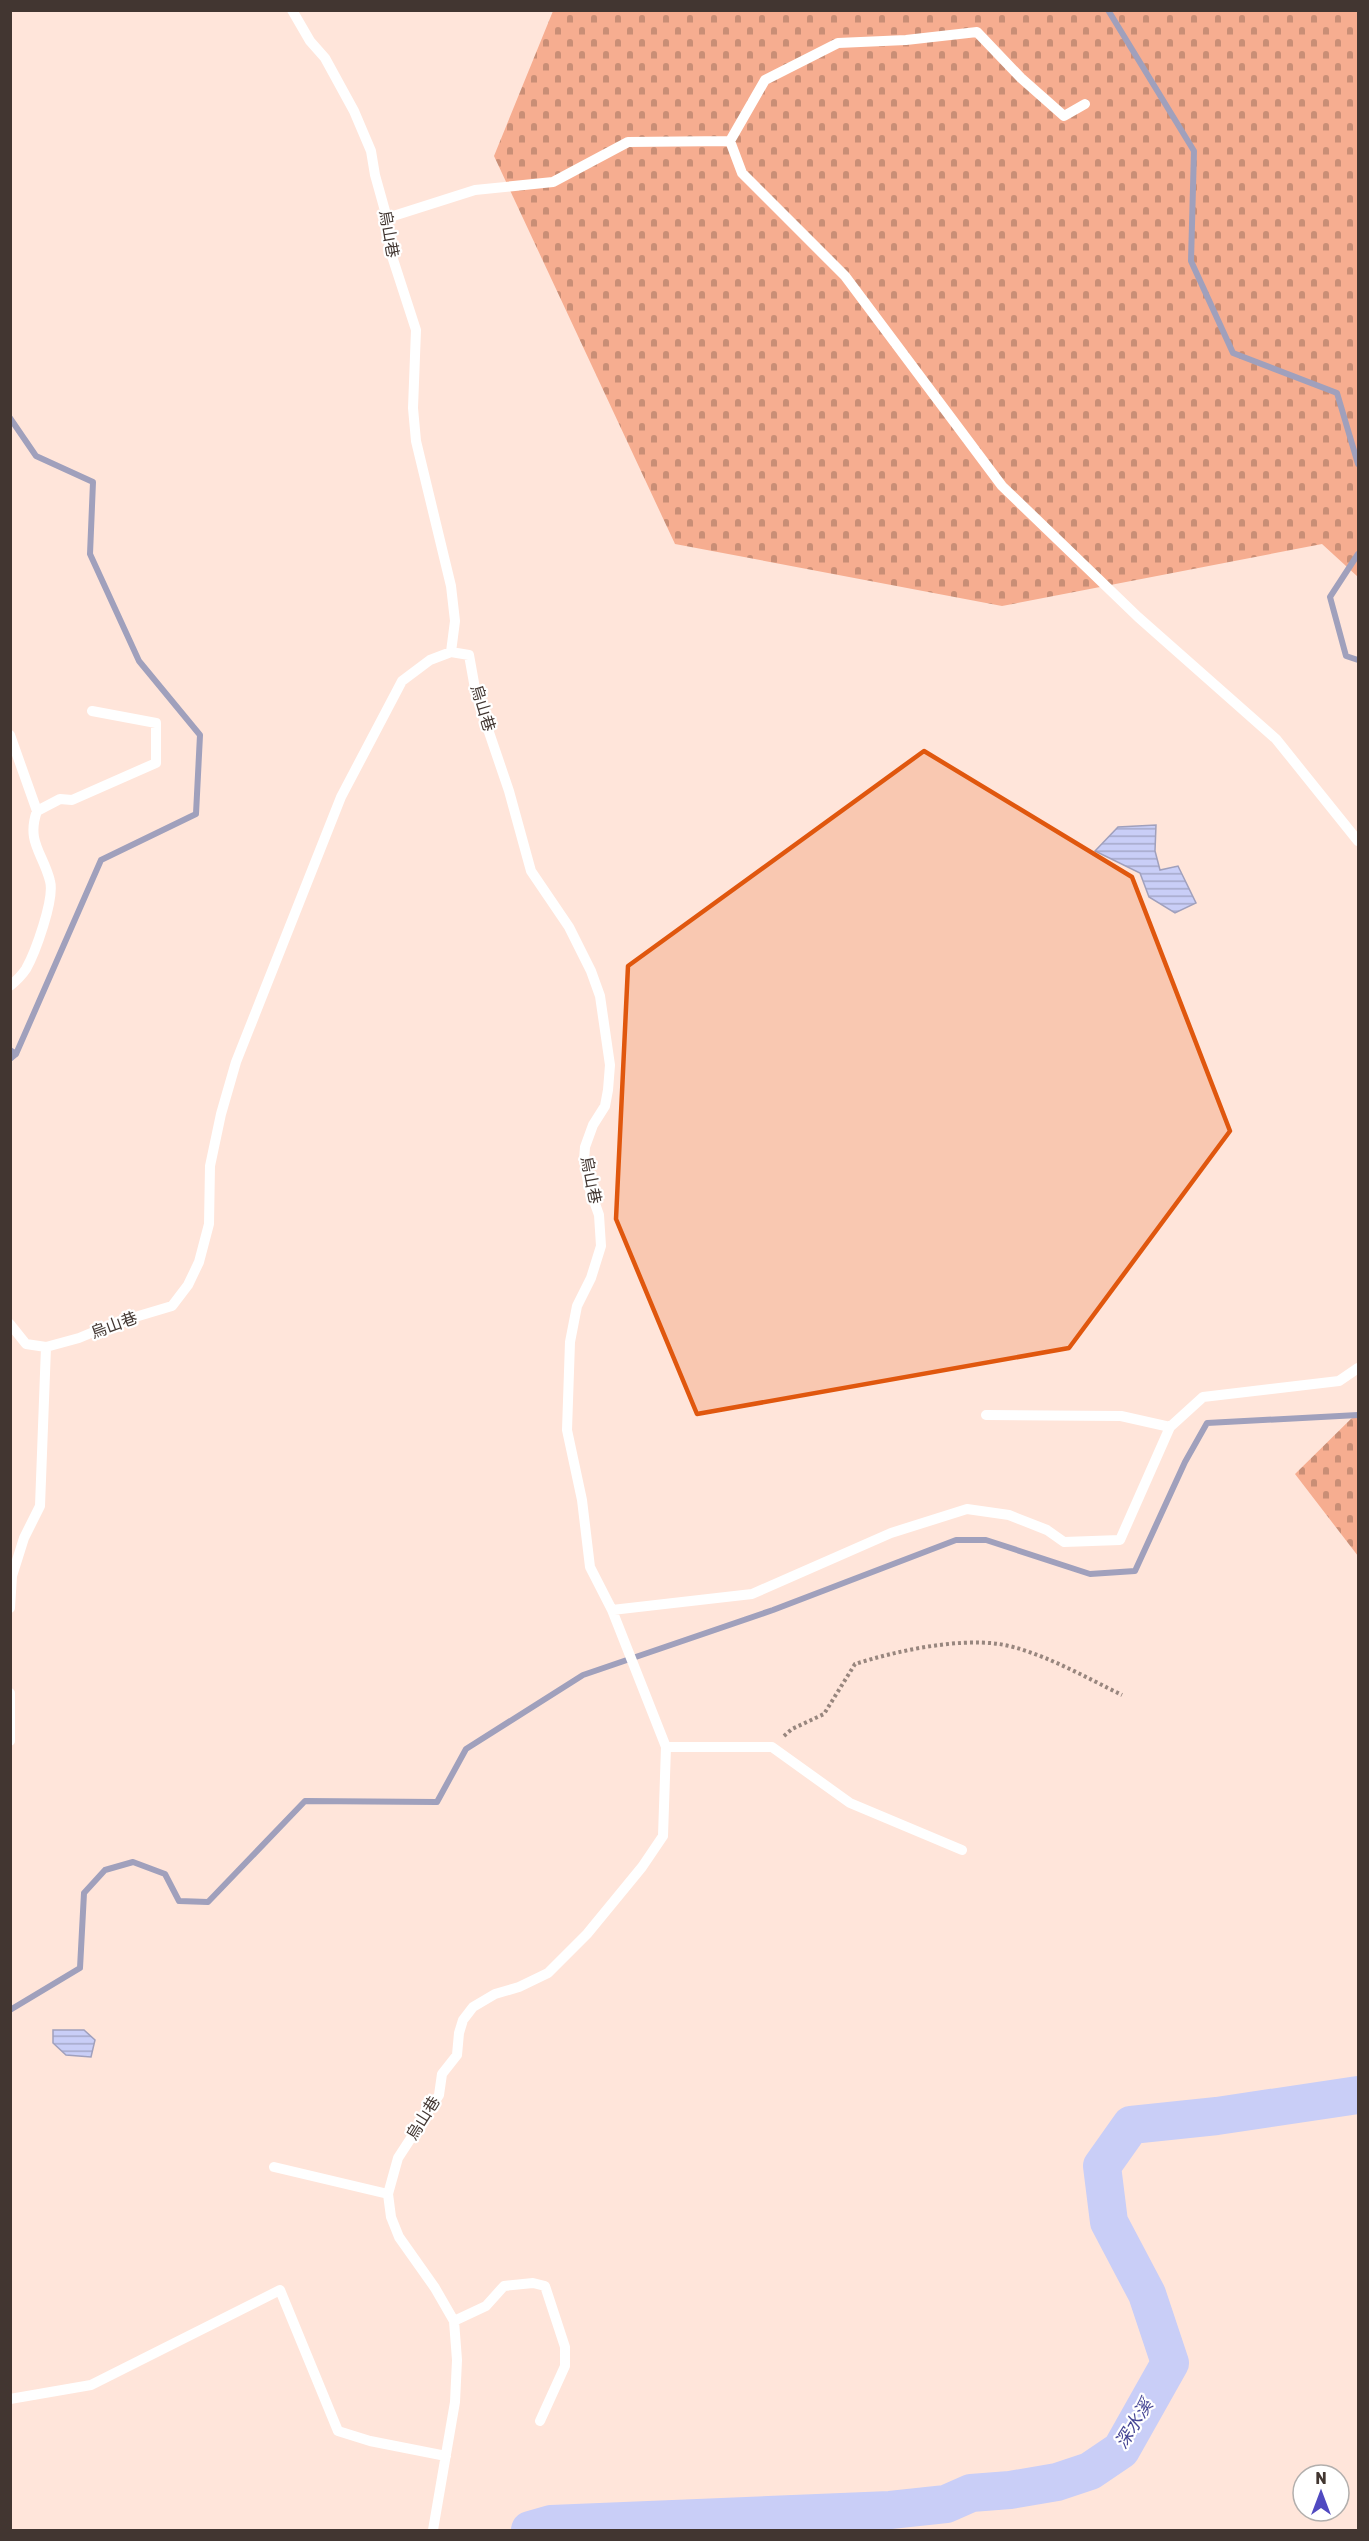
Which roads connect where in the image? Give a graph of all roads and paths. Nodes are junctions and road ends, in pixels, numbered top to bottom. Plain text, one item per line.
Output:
1 (292, 10) edge
2 (1085, 104) dead end
3 (730, 141) junction
4 (387, 218) junction
5 (451, 651) junction
6 (92, 711) dead end
7 (10, 735) edge
8 (37, 811) junction
9 (1359, 841) edge
10 (10, 986) edge
11 (10, 1324) edge
12 (46, 1347) junction
13 (1359, 1368) edge
14 (986, 1415) dead end
15 (1170, 1427) junction
16 (10, 1608) edge
17 (612, 1610) junction
18 (10, 1693) edge
19 (1122, 1695) dead end
20 (10, 1741) edge
21 (666, 1747) junction
22 (772, 1747) junction
23 (962, 1850) dead end
24 (274, 2167) dead end
25 (388, 2194) junction
26 (454, 2321) junction
27 (10, 2399) edge
28 (540, 2421) dead end
29 (446, 2456) junction
30 (433, 2530) edge

1 - 4 lane, 烏山巷
2 - 3 lane
3 - 4 lane
3 - 9 lane
4 - 5 lane, 烏山巷
5 - 12 lane, 烏山巷
5 - 17 lane, 烏山巷
6 - 8 lane
7 - 8 lane
8 - 10 lane
11 - 12 lane
12 - 16 lane
13 - 15 lane
14 - 15 lane
15 - 17 lane
17 - 21 lane, 烏山巷
18 - 20 lane
19 - 22 path
21 - 22 lane
21 - 25 lane, 烏山巷
22 - 23 lane
24 - 25 lane
25 - 26 lane, 烏山巷
26 - 28 lane
26 - 29 lane, 烏山巷
27 - 29 lane
29 - 30 lane, 烏山巷

